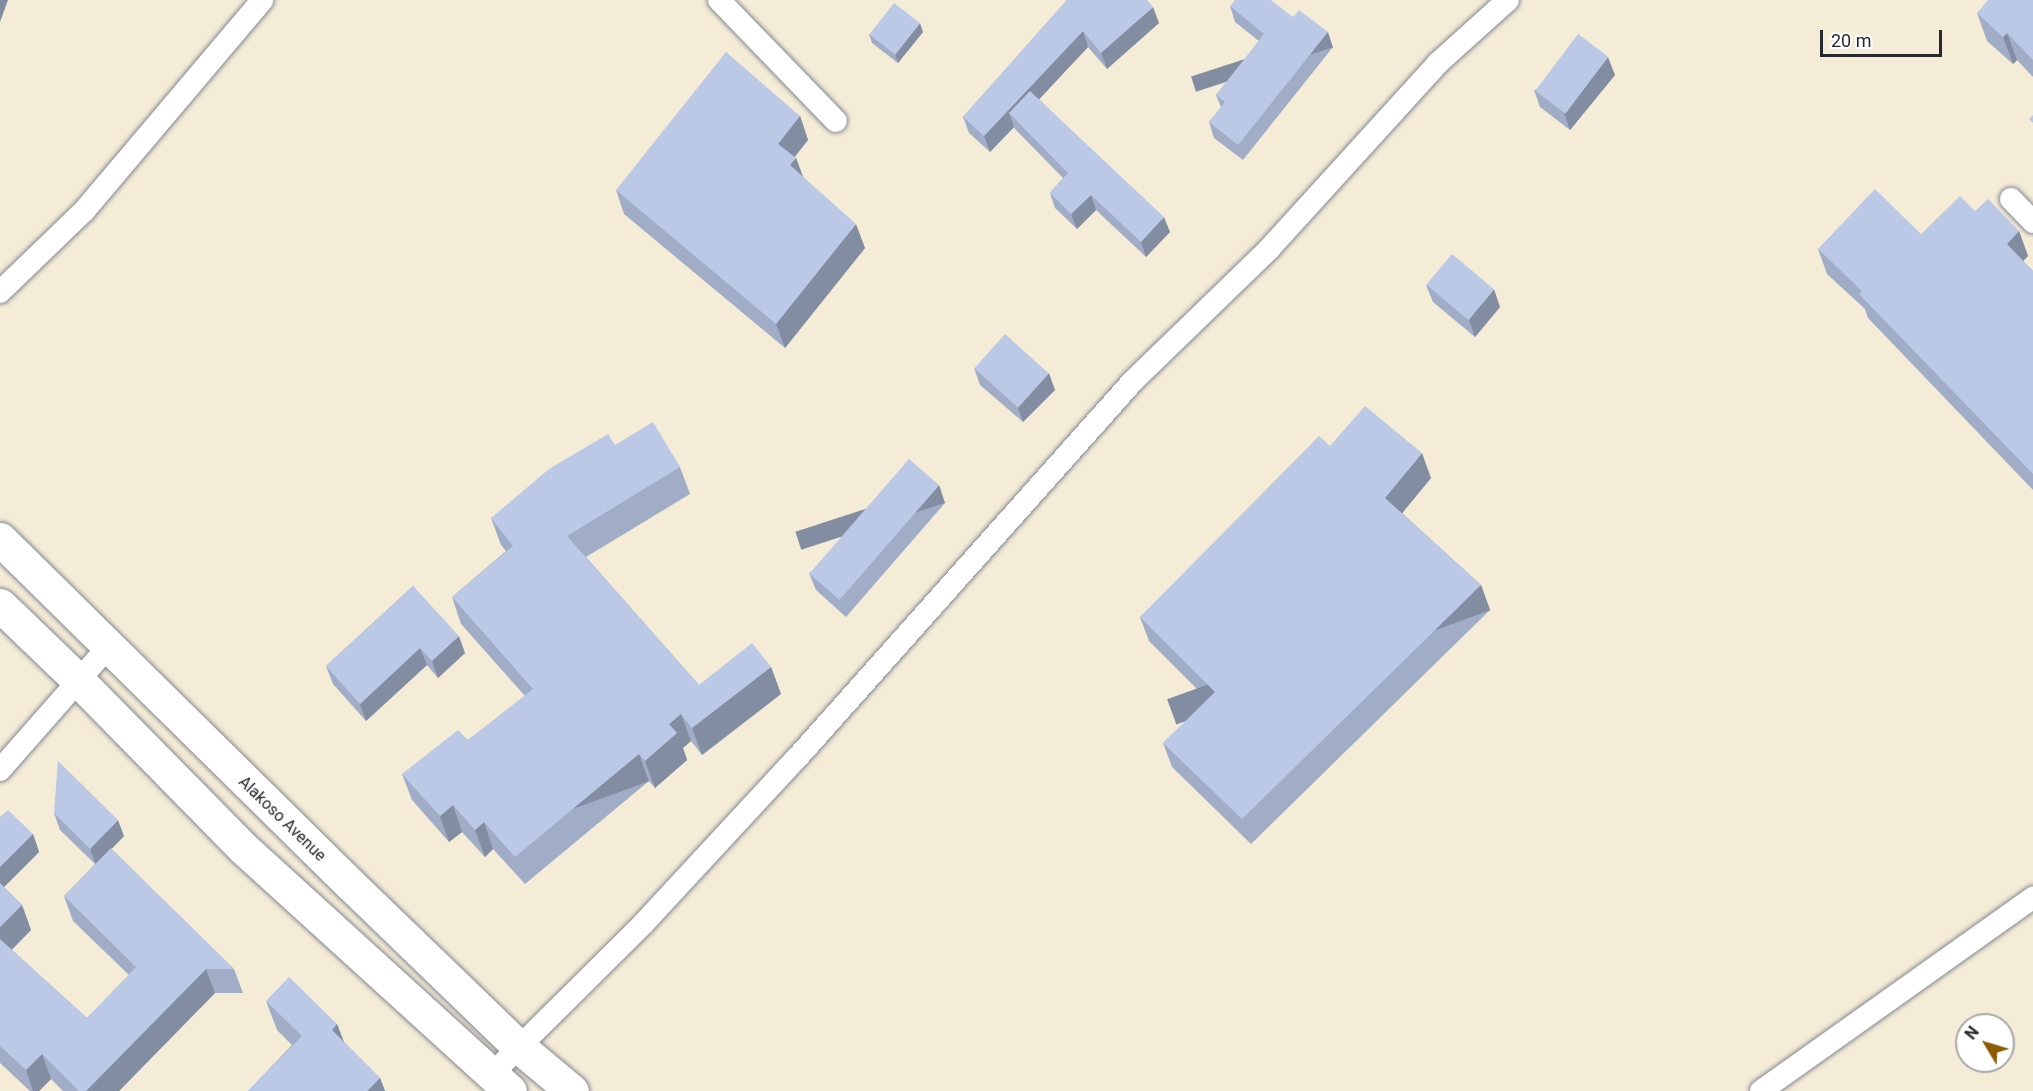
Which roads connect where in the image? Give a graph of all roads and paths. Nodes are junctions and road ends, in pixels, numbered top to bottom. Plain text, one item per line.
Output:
1 (262, 0) edge
2 (719, 0) edge
3 (1508, 0) edge
4 (836, 121) dead end
5 (2011, 199) dead end
6 (2033, 222) edge
7 (0, 292) edge
8 (0, 538) edge
9 (0, 605) edge
10 (110, 645) junction
11 (77, 679) junction
12 (0, 770) edge
13 (2033, 898) edge
14 (518, 1046) junction
15 (501, 1082) edge
16 (572, 1091) edge
17 (1761, 1091) edge

1 - 7 lane
2 - 4 lane
3 - 14 lane
5 - 6 lane
8 - 10 street, Alakoso Avenue
9 - 11 street
10 - 11 lane
10 - 14 street, Alakoso Avenue
11 - 12 lane
11 - 15 street
13 - 17 lane
14 - 15 lane
14 - 16 street, Alakoso Avenue

